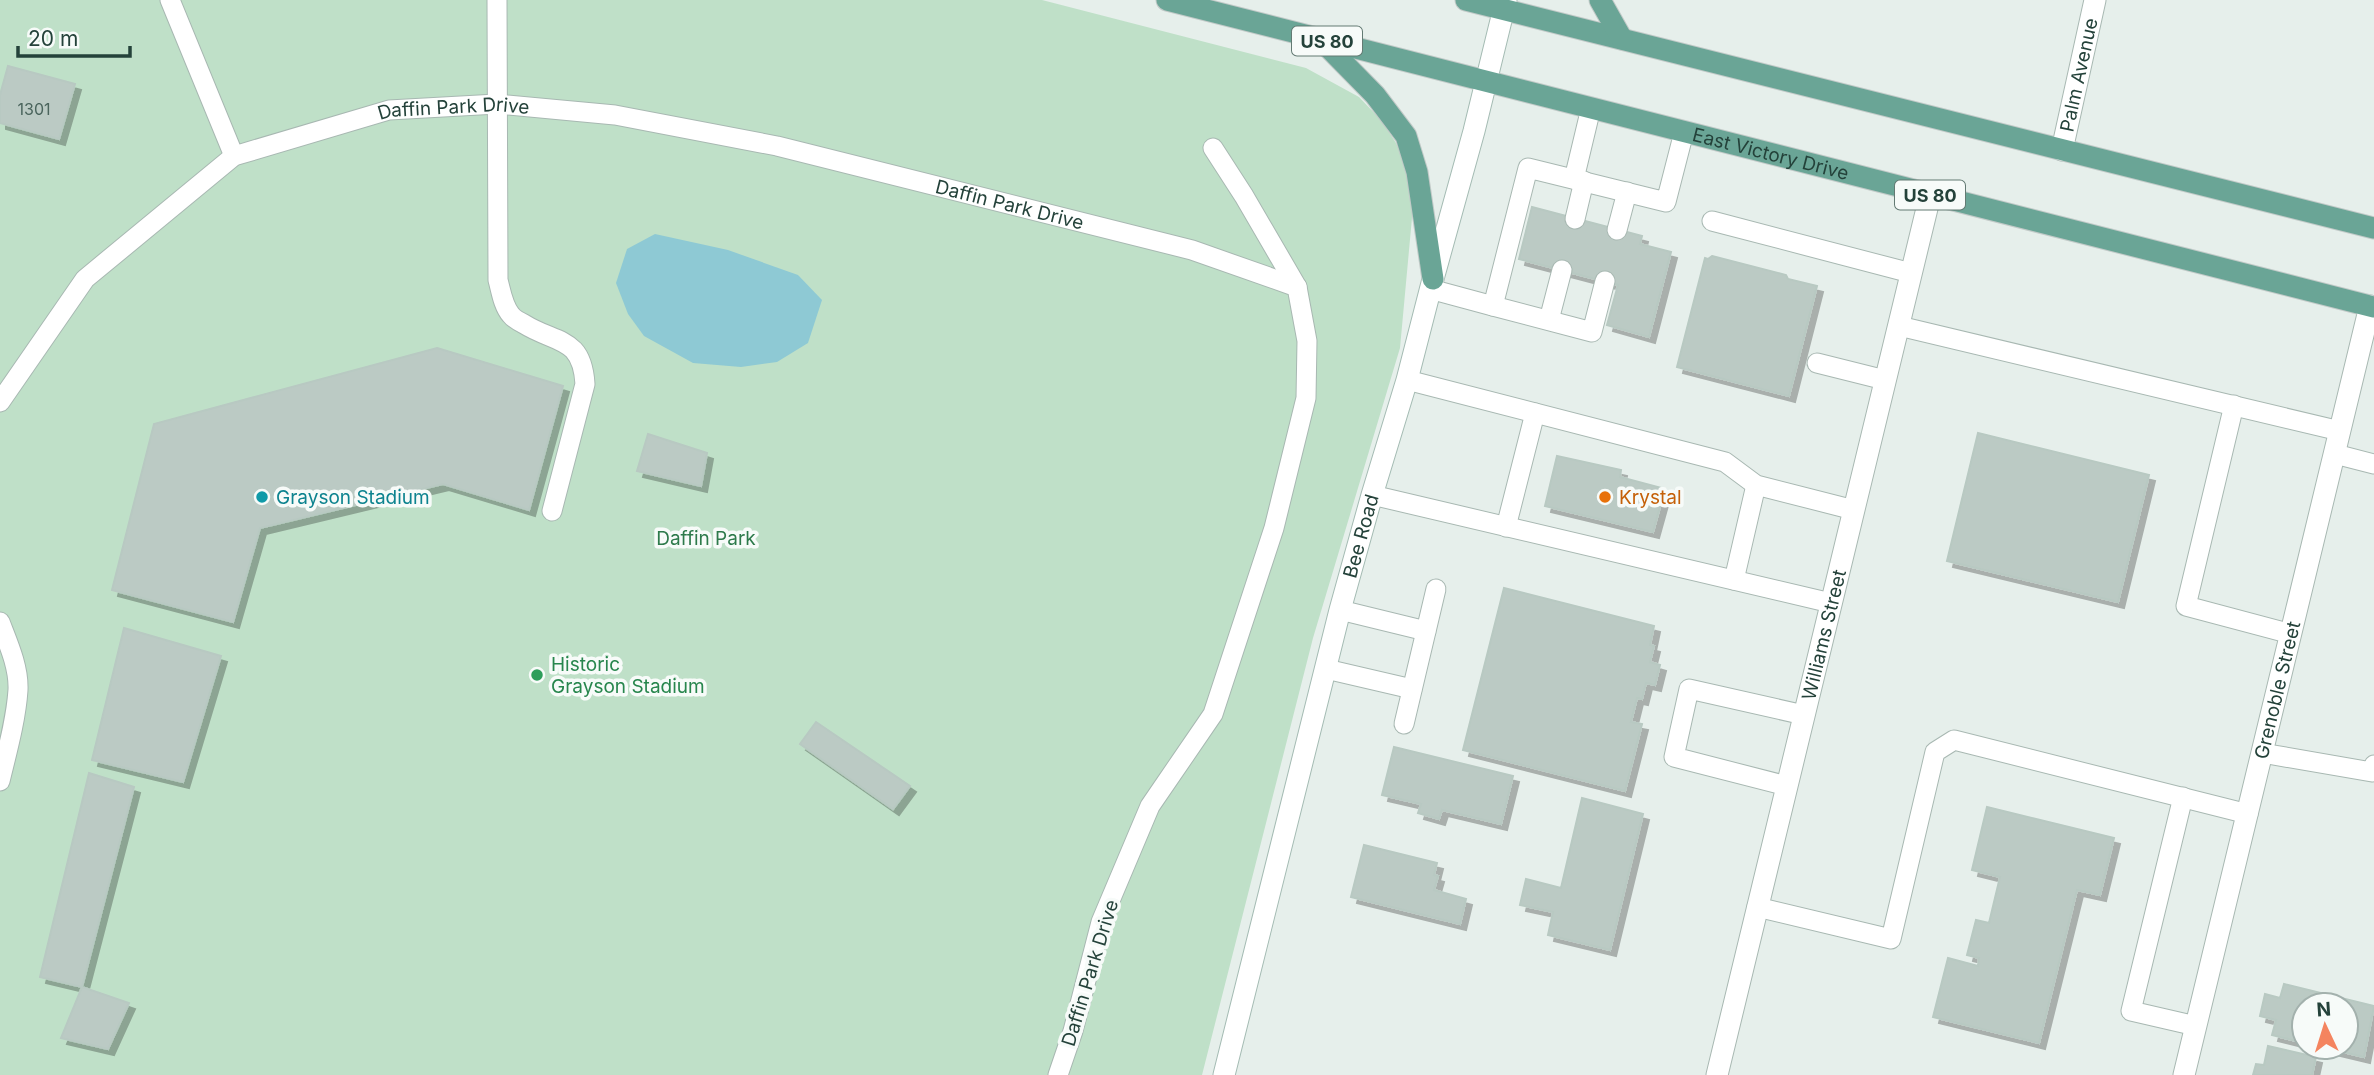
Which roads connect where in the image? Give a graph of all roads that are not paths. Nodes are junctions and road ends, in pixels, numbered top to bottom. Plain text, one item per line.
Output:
1 (170, 0) edge
2 (497, 0) edge
3 (1167, 0) edge
4 (1466, 0) edge
5 (1600, 0) edge
6 (2095, 0) edge
7 (1505, 5) edge
8 (1320, 39) junction
9 (1622, 39) junction
10 (1486, 81) junction
11 (496, 104) junction
12 (1591, 108) junction
13 (1684, 132) junction
14 (1213, 148) dead end
15 (2062, 150) junction
16 (234, 156) junction
17 (1579, 180) junction
18 (1627, 192) junction
19 (1930, 196) junction
20 (1575, 219) dead end
21 (1712, 221) dead end
22 (2374, 228) edge
23 (1617, 230) dead end
24 (1562, 270) dead end
25 (1911, 273) junction
26 (1605, 281) dead end
27 (1431, 284) junction
28 (1297, 287) junction
29 (1493, 306) junction
30 (2372, 306) edge
31 (1549, 320) junction
32 (1899, 326) junction
33 (1817, 363) dead end
34 (1407, 380) junction
35 (1885, 380) junction
36 (0, 402) edge
37 (2234, 405) junction
38 (1535, 413) junction
39 (2340, 431) junction
40 (2334, 454) junction
41 (2374, 464) edge
42 (1756, 485) junction
43 (1372, 495) junction
44 (1854, 510) junction
45 (552, 511) dead end
46 (1506, 527) junction
47 (1734, 580) junction
48 (1436, 589) dead end
49 (1831, 603) junction
50 (1340, 610) junction
51 (0, 622) edge
52 (1426, 631) junction
53 (2291, 634) junction
54 (1326, 669) junction
55 (1412, 689) junction
56 (1804, 715) junction
57 (1404, 724) dead end
58 (2262, 753) junction
59 (2374, 765) edge
60 (0, 781) edge
61 (1787, 786) junction
62 (2183, 797) junction
63 (2248, 814) junction
64 (1758, 907) junction
65 (2196, 1027) junction
66 (1058, 1075) edge
67 (1224, 1075) edge
68 (1717, 1075) edge
69 (2185, 1075) edge

1 - 16 lane
2 - 11 lane
3 - 8 main road, East Victory Drive / US 80
4 - 7 main road
5 - 9 main road
6 - 15 street, Palm Avenue
7 - 9 main road
7 - 10 street, Bee Road
8 - 10 main road, East Victory Drive / US 80
8 - 27 main road
9 - 15 main road
10 - 12 main road, East Victory Drive / US 80
10 - 27 street, Bee Road
11 - 16 lane, Daffin Park Drive
11 - 28 lane, Daffin Park Drive
11 - 45 lane
12 - 13 main road, East Victory Drive / US 80
12 - 17 lane
13 - 18 lane
13 - 19 main road, East Victory Drive / US 80
14 - 28 lane
15 - 22 main road
16 - 36 lane, Daffin Park Drive
17 - 18 lane
17 - 20 lane
17 - 29 lane
18 - 23 lane
19 - 25 street, Williams Street
19 - 30 main road, East Victory Drive / US 80
21 - 25 lane
24 - 31 lane
25 - 32 street, Williams Street
26 - 31 lane
27 - 29 lane
27 - 34 street, Bee Road
28 - 66 lane, Daffin Park Drive
29 - 31 lane
30 - 39 street, Grenoble Street
32 - 35 street, Williams Street
32 - 37 lane
33 - 35 lane
34 - 38 lane
34 - 43 street, Bee Road
35 - 44 street, Williams Street
37 - 39 lane
37 - 53 lane
38 - 42 lane
38 - 46 lane
39 - 40 street, Grenoble Street
40 - 41 lane
40 - 53 street, Grenoble Street
42 - 44 lane
42 - 47 lane
43 - 46 lane
43 - 50 street, Bee Road
44 - 49 street, Williams Street
46 - 47 lane
47 - 49 lane
48 - 52 lane
49 - 56 street, Williams Street
50 - 52 lane
50 - 54 street, Bee Road
51 - 60 lane
52 - 55 lane
53 - 58 street, Grenoble Street
54 - 55 lane
54 - 67 street, Bee Road
55 - 57 lane
56 - 61 street, Williams Street
56 - 61 lane
58 - 59 lane
58 - 63 street, Grenoble Street
61 - 64 street, Williams Street
62 - 63 lane
62 - 64 lane
62 - 65 lane
63 - 65 street, Grenoble Street
64 - 68 street, Williams Street
65 - 69 street, Grenoble Street

